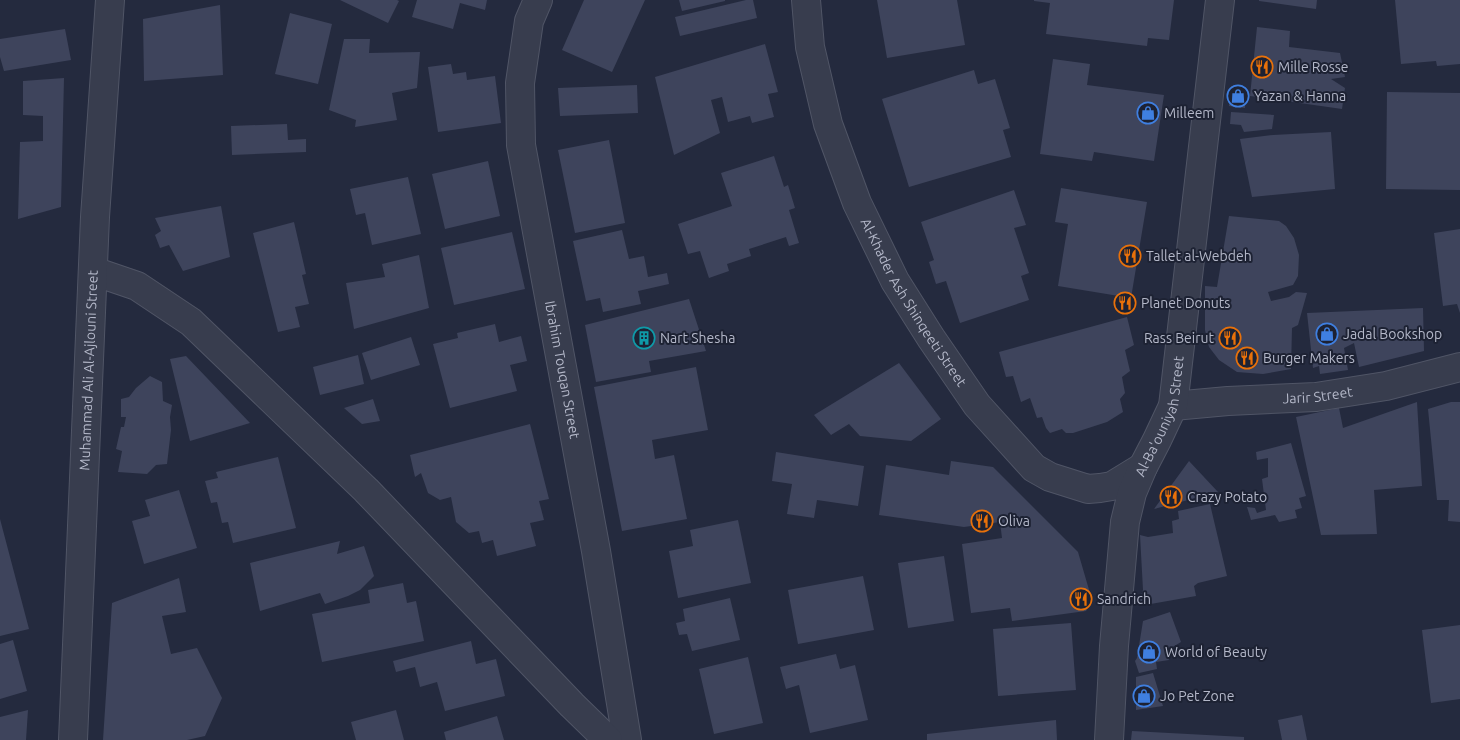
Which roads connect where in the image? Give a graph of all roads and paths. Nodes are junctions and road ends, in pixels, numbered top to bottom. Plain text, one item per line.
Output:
1 (110, 0) edge
2 (538, 0) edge
3 (806, 0) edge
4 (1220, 0) edge
5 (93, 270) junction
6 (1460, 367) edge
7 (1172, 406) junction
8 (1143, 467) junction
9 (73, 740) edge
10 (608, 740) edge
11 (627, 740) edge
12 (1109, 740) edge

1 - 5 street, Muhammad Ali Al-Ajlouni Street
2 - 11 street, Ibrahim Touqan Street
3 - 8 street, Al-Khader Ash Shinqeeti Street
4 - 7 street, Al-Ba'ouniyah Street
5 - 9 street, Muhammad Ali Al-Ajlouni Street
5 - 10 street
6 - 7 street, Jarir Street
7 - 8 street, Al-Ba'ouniyah Street
8 - 12 street, Al-Ba'ouniyah Street

